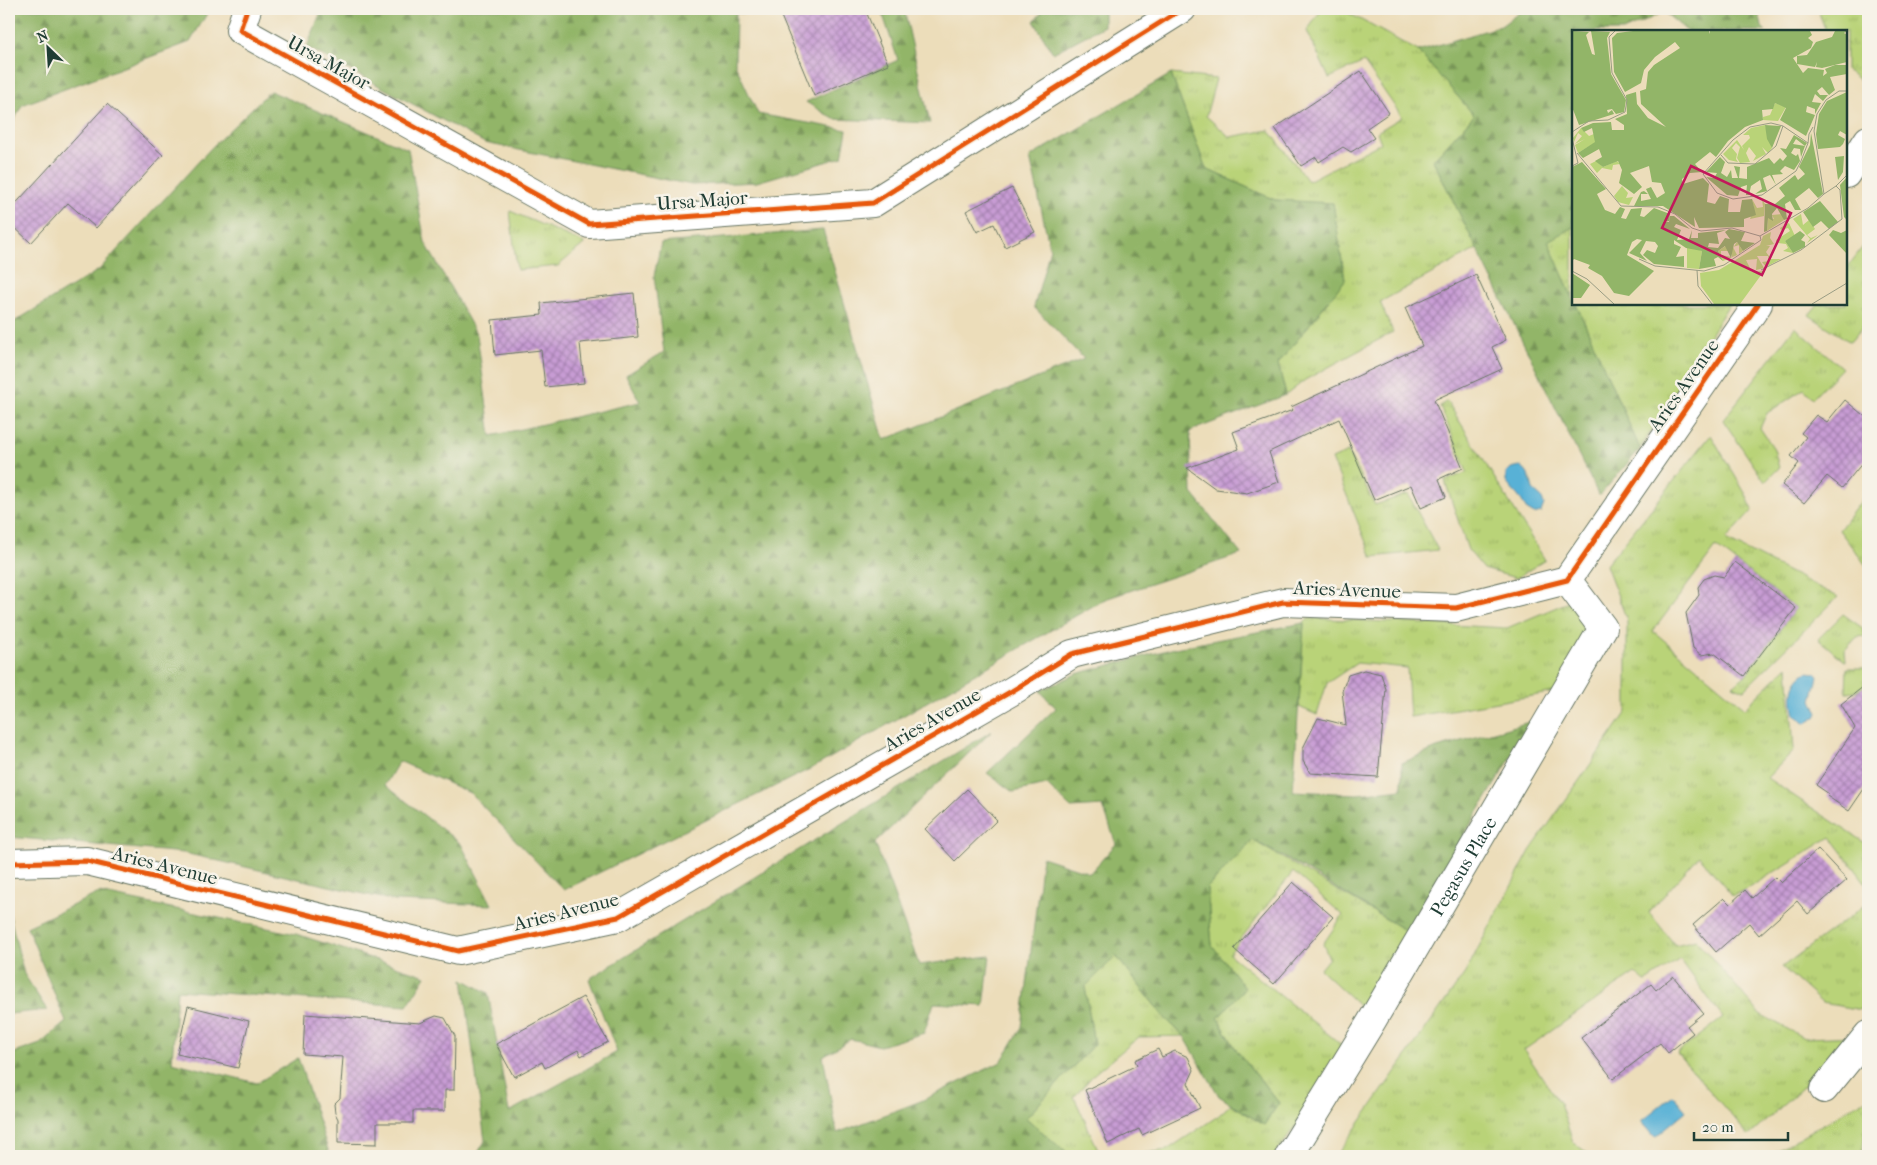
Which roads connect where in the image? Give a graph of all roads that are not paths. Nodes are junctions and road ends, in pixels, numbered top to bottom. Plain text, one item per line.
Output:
1 (247, 9) edge
2 (1182, 9) edge
3 (1868, 140) edge
4 (1847, 172) edge
5 (1757, 305) edge
6 (1567, 580) junction
7 (9, 863) edge
8 (1868, 1035) edge
9 (1824, 1089) dead end
10 (1289, 1156) edge

1 - 2 street, Ursa Major
3 - 4 street
5 - 6 street, Aries Avenue
6 - 7 street, Aries Avenue
6 - 10 street, Pegasus Place
8 - 9 street

